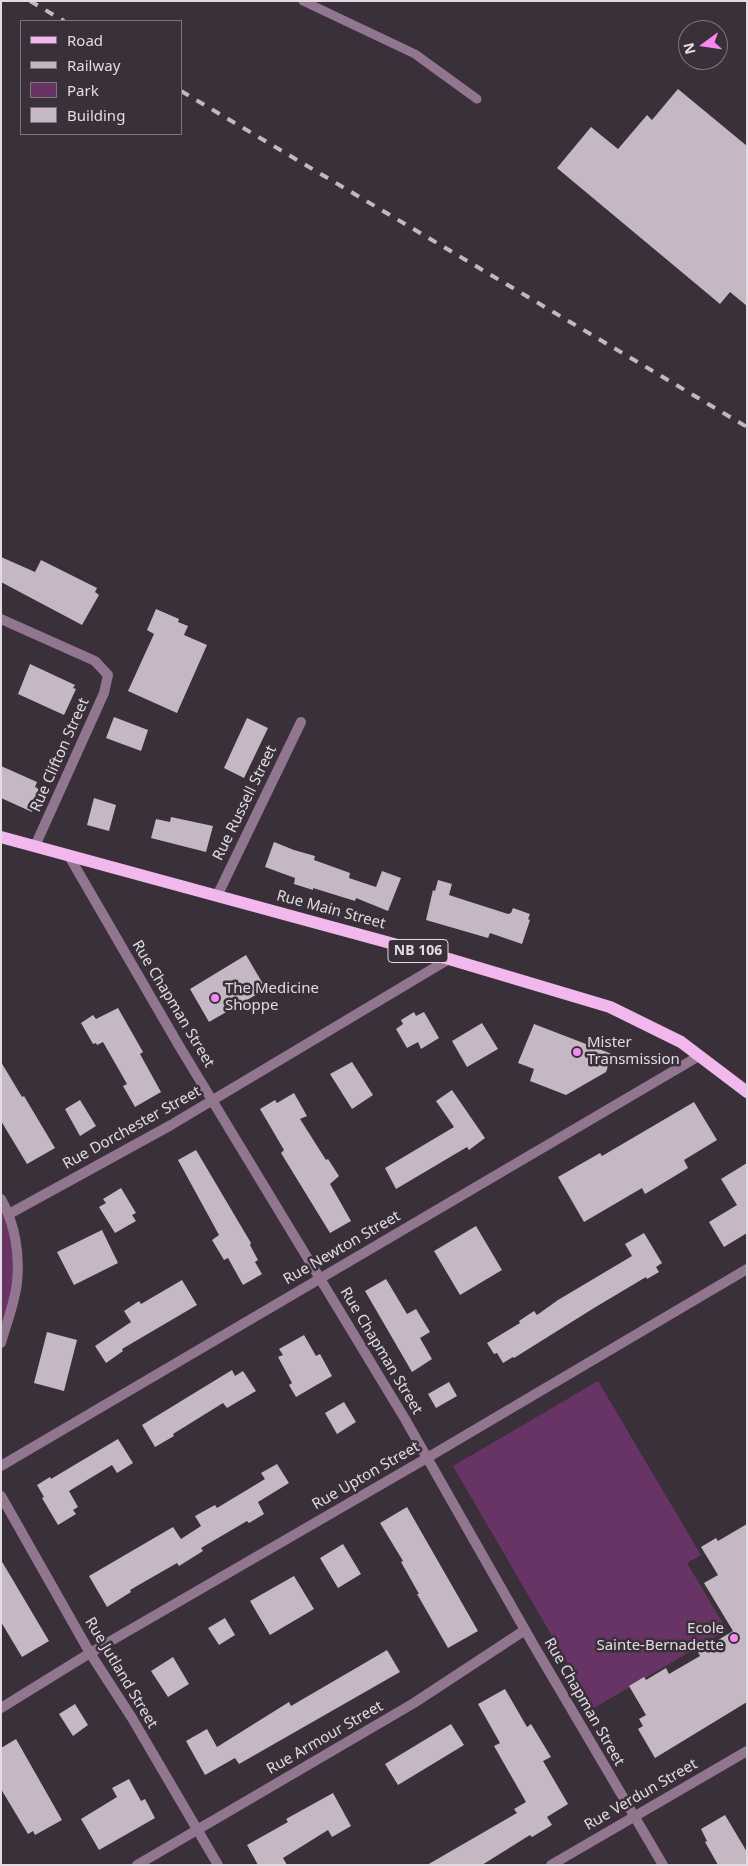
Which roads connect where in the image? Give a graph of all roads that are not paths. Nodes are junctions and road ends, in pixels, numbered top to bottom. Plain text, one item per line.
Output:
1 (303, 1) edge
2 (477, 99) dead end
3 (1, 619) edge
4 (301, 722) dead end
5 (1, 837) edge
6 (35, 846) junction
7 (69, 856) junction
8 (217, 896) junction
9 (449, 960) junction
10 (699, 1056) junction
11 (747, 1092) edge
12 (213, 1100) junction
13 (1, 1199) edge
14 (9, 1214) junction
15 (747, 1269) edge
16 (320, 1278) junction
17 (1, 1343) edge
18 (427, 1458) junction
19 (1, 1466) edge
20 (1, 1496) edge
21 (525, 1630) junction
22 (90, 1652) junction
23 (1, 1708) edge
24 (747, 1751) edge
25 (635, 1816) junction
26 (196, 1830) junction
27 (137, 1865) edge
28 (218, 1865) edge
29 (551, 1865) edge
30 (663, 1865) edge

1 - 2 lane
3 - 6 street, Rue Clifton Street
4 - 8 street, Rue Russell Street
5 - 6 main road, Rue Main Street / NB 106
6 - 7 main road, Rue Main Street / NB 106
7 - 8 main road, Rue Main Street / NB 106
7 - 12 street, Rue Chapman Street
8 - 9 main road, Rue Main Street / NB 106
9 - 10 main road, Rue Main Street / NB 106
9 - 12 street, Rue Dorchester Street
10 - 11 main road, Rue Main Street / NB 106
10 - 16 street, Rue Newton Street
12 - 14 street, Rue Dorchester Street
12 - 16 street, Rue Chapman Street
13 - 14 street
14 - 17 street
15 - 18 street, Rue Upton Street
16 - 18 street, Rue Chapman Street
16 - 19 street, Rue Newton Street
18 - 21 street, Rue Chapman Street
18 - 22 street, Rue Upton Street
20 - 22 street, Rue Jutland Street
21 - 25 street, Rue Chapman Street
21 - 26 street, Rue Armour Street
22 - 23 street, Rue Upton Street
22 - 26 street, Rue Jutland Street
24 - 25 street, Rue Verdun Street
25 - 29 street, Rue Verdun Street
25 - 30 street, Rue Chapman Street
26 - 27 street, Rue Armour Street
26 - 28 street, Rue Jutland Street

